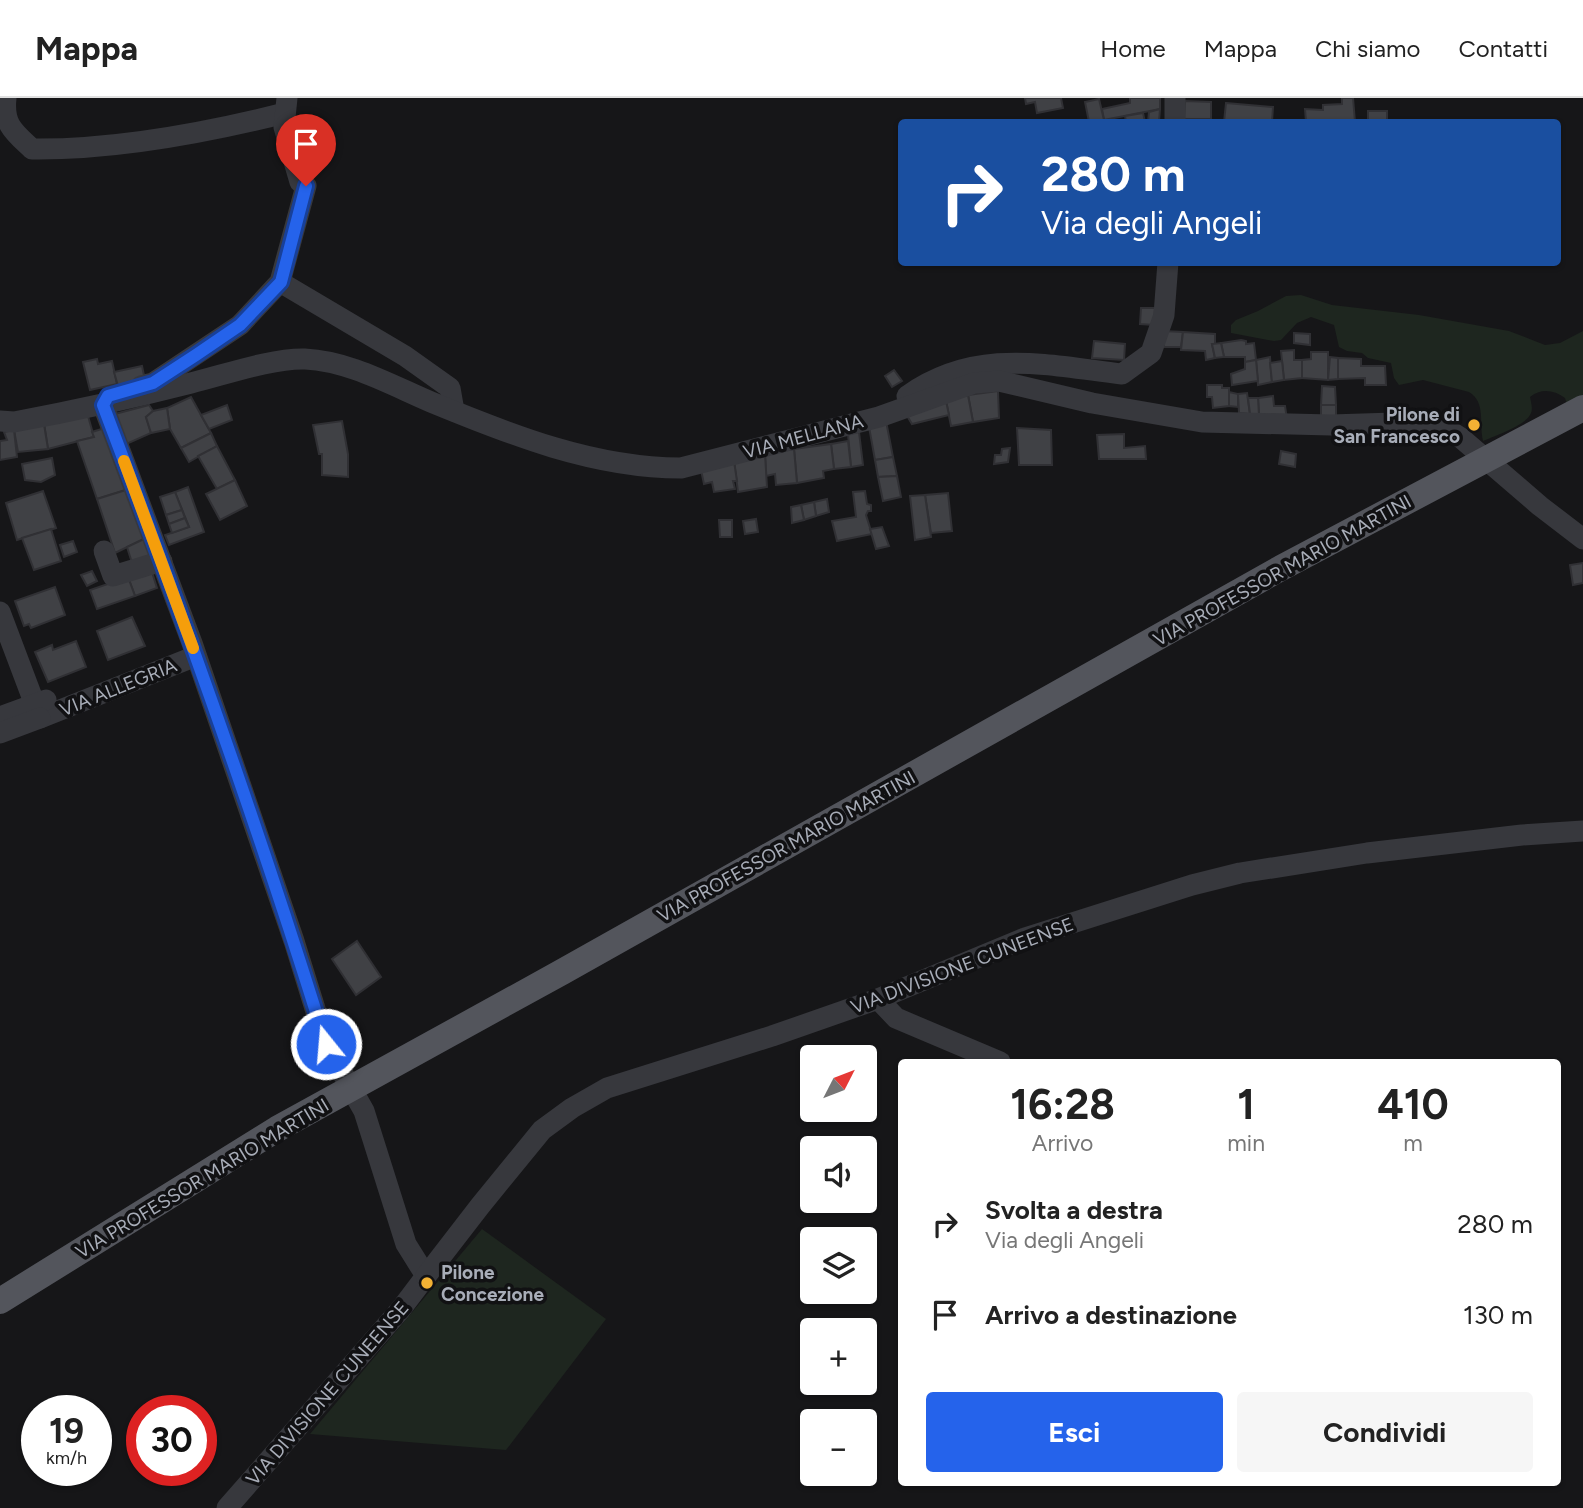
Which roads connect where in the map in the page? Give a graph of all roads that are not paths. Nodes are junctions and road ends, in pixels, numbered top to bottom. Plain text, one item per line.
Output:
1 (6, 98) edge
2 (1175, 98) edge
3 (286, 106) edge
4 (1175, 119) edge
5 (1168, 266) edge
6 (281, 282) junction
7 (103, 405) junction
8 (1583, 408) edge
9 (454, 411) junction
10 (879, 417) junction
11 (0, 421) edge
12 (1583, 539) edge
13 (104, 551) dead end
14 (162, 561) junction
15 (0, 612) edge
16 (194, 649) junction
17 (37, 711) junction
18 (0, 717) edge
19 (0, 733) edge
20 (1583, 831) edge
21 (878, 999) junction
22 (993, 1059) edge
23 (426, 1276) junction
24 (0, 1301) edge
25 (227, 1508) edge

1 - 3 street
2 - 4 street
3 - 6 street
5 - 10 street
6 - 7 street
6 - 9 street
7 - 9 street, VIA MELLANA
7 - 11 street, VIA MELLANA
7 - 14 street
8 - 24 main road, VIA PROFESSOR MARIO MARTINI
9 - 10 street, VIA MELLANA
10 - 12 street, VIA MELLANA
13 - 14 street
14 - 16 street
15 - 17 street, VIA ALLEGRIA
16 - 17 street, VIA ALLEGRIA
16 - 23 street
17 - 18 street
17 - 19 street, VIA ALLEGRIA
20 - 21 street, VIA DIVISIONE CUNEENSE
21 - 22 street
21 - 23 street, VIA DIVISIONE CUNEENSE
23 - 25 street, VIA DIVISIONE CUNEENSE

